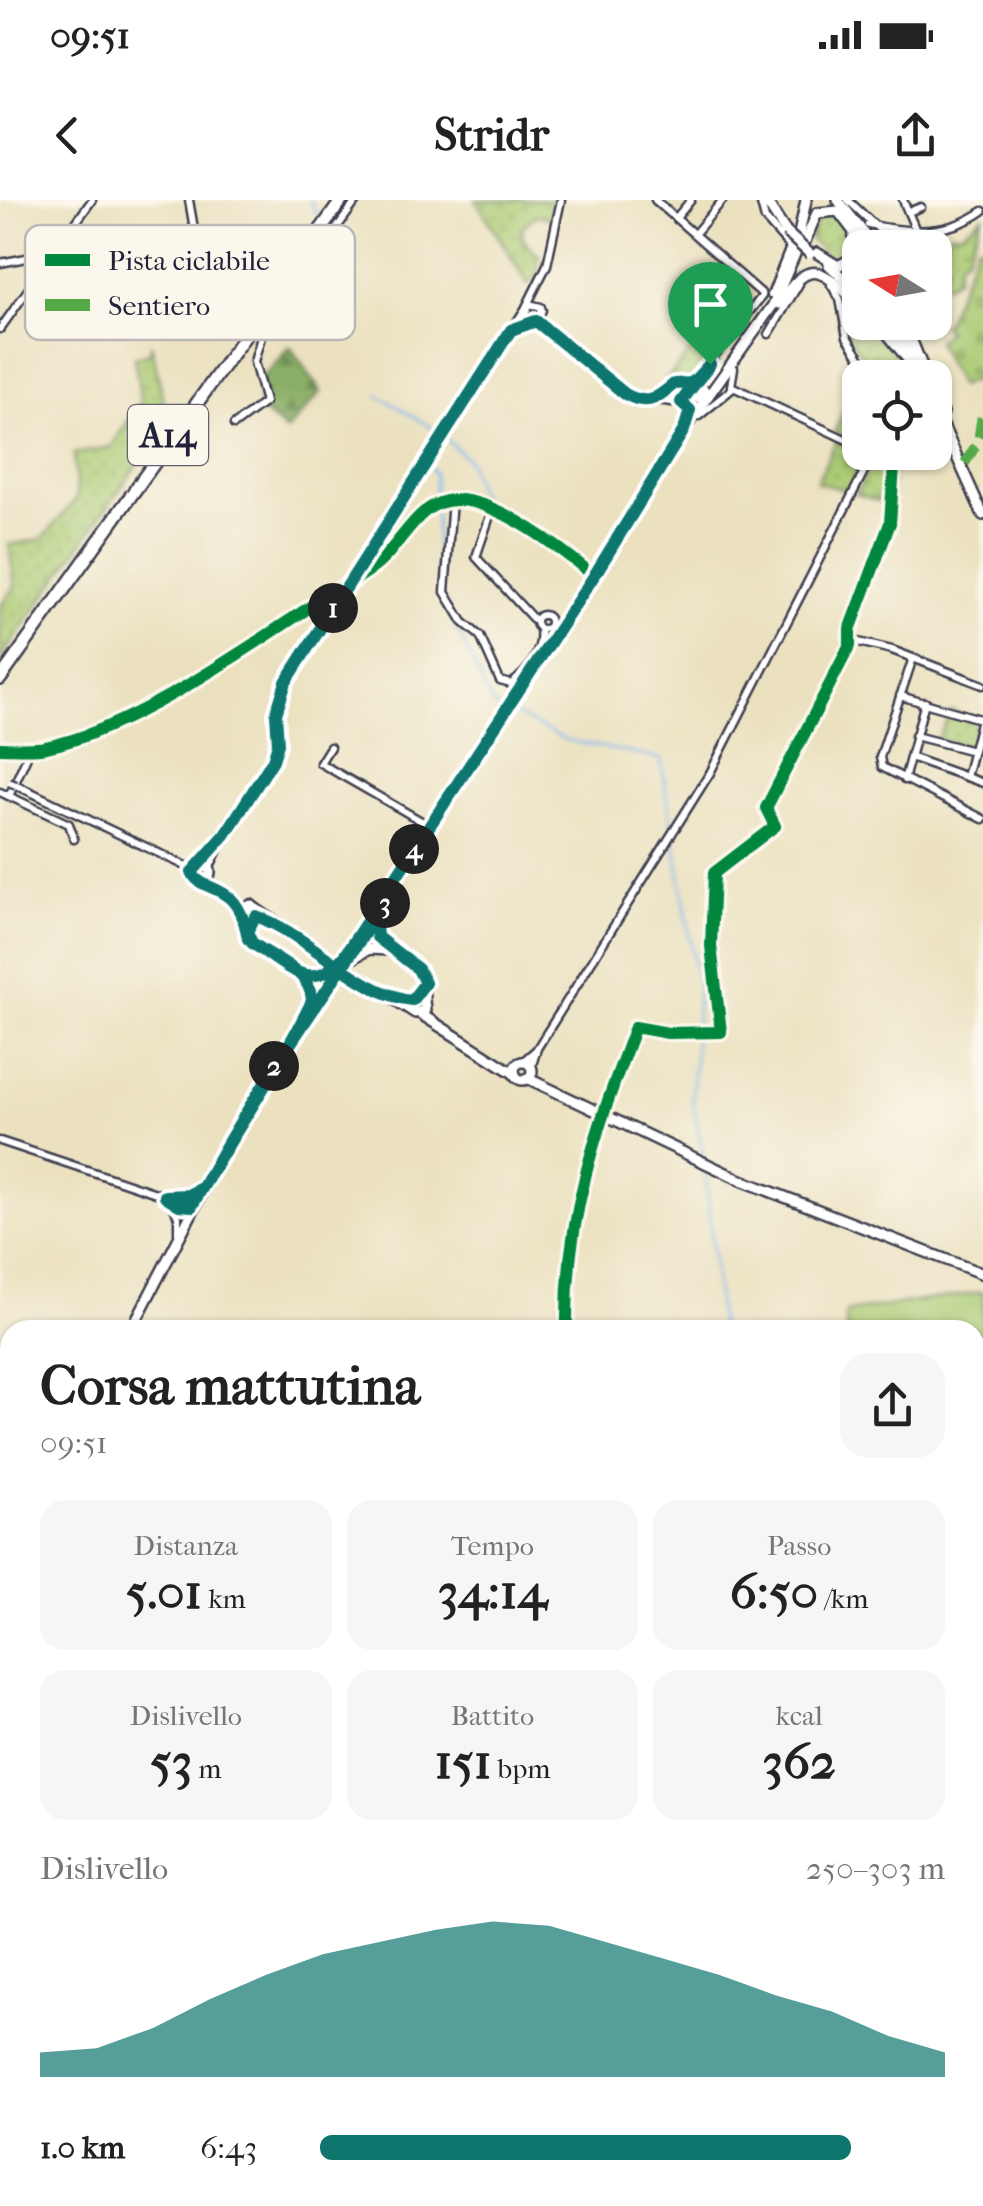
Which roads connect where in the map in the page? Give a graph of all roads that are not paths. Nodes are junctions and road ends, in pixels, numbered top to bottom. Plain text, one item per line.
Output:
1 (92, 200) edge
2 (190, 200) edge
3 (339, 200) edge
4 (358, 200) edge
5 (560, 200) edge
6 (658, 200) edge
7 (692, 200) edge
8 (724, 200) edge
9 (765, 200) edge
10 (806, 200) edge
11 (838, 200) edge
12 (848, 200) edge
13 (903, 200) edge
14 (921, 206) dead end
15 (983, 211) edge
16 (908, 212) junction
17 (677, 216) junction
18 (853, 218) junction
19 (75, 225) edge
20 (194, 225) edge
21 (321, 225) edge
22 (321, 225) edge
23 (340, 225) edge
24 (860, 230) edge
25 (862, 230) edge
26 (878, 230) edge
27 (916, 230) joint
28 (697, 231) junction
29 (805, 250) junction
30 (25, 258) edge
31 (0, 263) edge
32 (842, 283) edge
33 (537, 287) junction
34 (842, 287) edge
35 (766, 293) junction
36 (25, 294) edge
37 (526, 308) junction
38 (542, 308) junction
39 (772, 315) junction
40 (534, 321) junction
41 (0, 329) edge
42 (511, 330) junction
43 (556, 333) junction
44 (769, 334) dead end
45 (752, 335) junction
46 (238, 340) edge
47 (240, 340) edge
48 (260, 340) edge
49 (862, 360) edge
50 (734, 368) junction
51 (686, 389) junction
52 (743, 393) junction
53 (668, 395) junction
54 (681, 402) junction
55 (699, 416) junction
56 (234, 425) dead end
57 (684, 430) junction
58 (952, 434) edge
59 (842, 439) edge
60 (952, 446) edge
61 (862, 470) edge
62 (866, 470) edge
63 (894, 470) edge
64 (862, 478) junction
65 (452, 500) junction
66 (983, 502) edge
67 (492, 510) junction
68 (983, 514) edge
69 (594, 576) junction
70 (350, 580) junction
71 (584, 593) junction
72 (539, 627) junction
73 (850, 640) junction
74 (912, 661) junction
75 (538, 663) junction
76 (0, 669) edge
77 (0, 679) edge
78 (983, 685) edge
79 (900, 696) junction
80 (925, 702) junction
81 (981, 724) edge
82 (916, 736) junction
83 (330, 747) dead end
84 (0, 748) edge
85 (44, 748) junction
86 (973, 751) junction
87 (910, 756) junction
88 (0, 777) edge
89 (966, 777) junction
90 (904, 780) junction
91 (983, 783) edge
92 (0, 792) edge
93 (9, 796) junction
94 (983, 818) edge
95 (430, 826) junction
96 (74, 839) dead end
97 (192, 869) junction
98 (206, 872) junction
99 (386, 901) junction
100 (250, 912) junction
101 (391, 951) junction
102 (348, 963) junction
103 (300, 973) junction
104 (419, 1004) junction
105 (306, 1016) junction
106 (524, 1070) junction
107 (602, 1114) junction
108 (0, 1141) edge
109 (205, 1183) junction
110 (171, 1198) junction
111 (192, 1206) junction
112 (178, 1234) junction
113 (983, 1274) edge
114 (136, 1320) edge
115 (568, 1320) edge

1 - 19 street
2 - 20 street
3 - 21 highway, A14
3 - 22 highway, A14
4 - 23 street
5 - 33 street
6 - 17 street
7 - 17 street
8 - 28 street
9 - 29 main road, bridge
9 - 29 street
10 - 29 main road
10 - 29 main road
11 - 18 main road
12 - 26 street
13 - 16 street
14 - 16 street
15 - 27 street
16 - 27 street
17 - 28 street
17 - 35 street
18 - 24 main road
18 - 25 main road
28 - 35 street
29 - 29 main road
29 - 32 main road
29 - 35 street
29 - 39 main road
29 - 45 main road
30 - 31 street
33 - 37 street
33 - 38 street
34 - 39 main road
35 - 51 street
36 - 41 street
37 - 38 street
37 - 40 street
37 - 42 street
38 - 40 street
38 - 43 street
39 - 50 main road
40 - 42 street
40 - 43 street
42 - 70 street
43 - 53 street
44 - 49 street
45 - 51 main road
45 - 57 main road
46 - 76 highway, A14
47 - 77 highway, A14
48 - 56 street
50 - 52 street
50 - 55 main road
51 - 53 street
51 - 54 street
52 - 55 street
52 - 59 street
53 - 54 street
54 - 57 main road
55 - 99 main road
57 - 69 main road
58 - 66 main road
60 - 68 main road
61 - 64 street
62 - 64 street
63 - 73 street
64 - 106 street
65 - 67 street
65 - 70 street
65 - 72 street
67 - 69 street
67 - 72 street
69 - 71 main road
70 - 85 street
70 - 98 street
71 - 72 street
71 - 75 main road
72 - 75 street
73 - 74 street
73 - 107 street
74 - 78 street
74 - 79 street
75 - 95 main road
79 - 80 street
79 - 90 street
80 - 81 street
80 - 82 street
81 - 86 street
82 - 86 street
82 - 87 street
83 - 95 street
84 - 85 street
85 - 93 street
86 - 89 street
87 - 89 street
87 - 90 street
88 - 97 street
89 - 91 street
90 - 94 street
92 - 93 street
93 - 96 street
95 - 102 main road
97 - 98 main road
97 - 98 main road
98 - 100 main road
99 - 101 main road
99 - 102 main road
100 - 102 main road, bridge
100 - 103 main road
101 - 102 main road
101 - 104 main road
102 - 103 main road
102 - 104 main road
102 - 105 main road
102 - 109 main road
103 - 105 main road
104 - 106 main road
105 - 109 main road
106 - 107 main road
107 - 113 main road
107 - 115 street
108 - 110 street
109 - 110 street
109 - 111 main road
110 - 111 street
110 - 112 street
111 - 112 main road
112 - 114 main road

